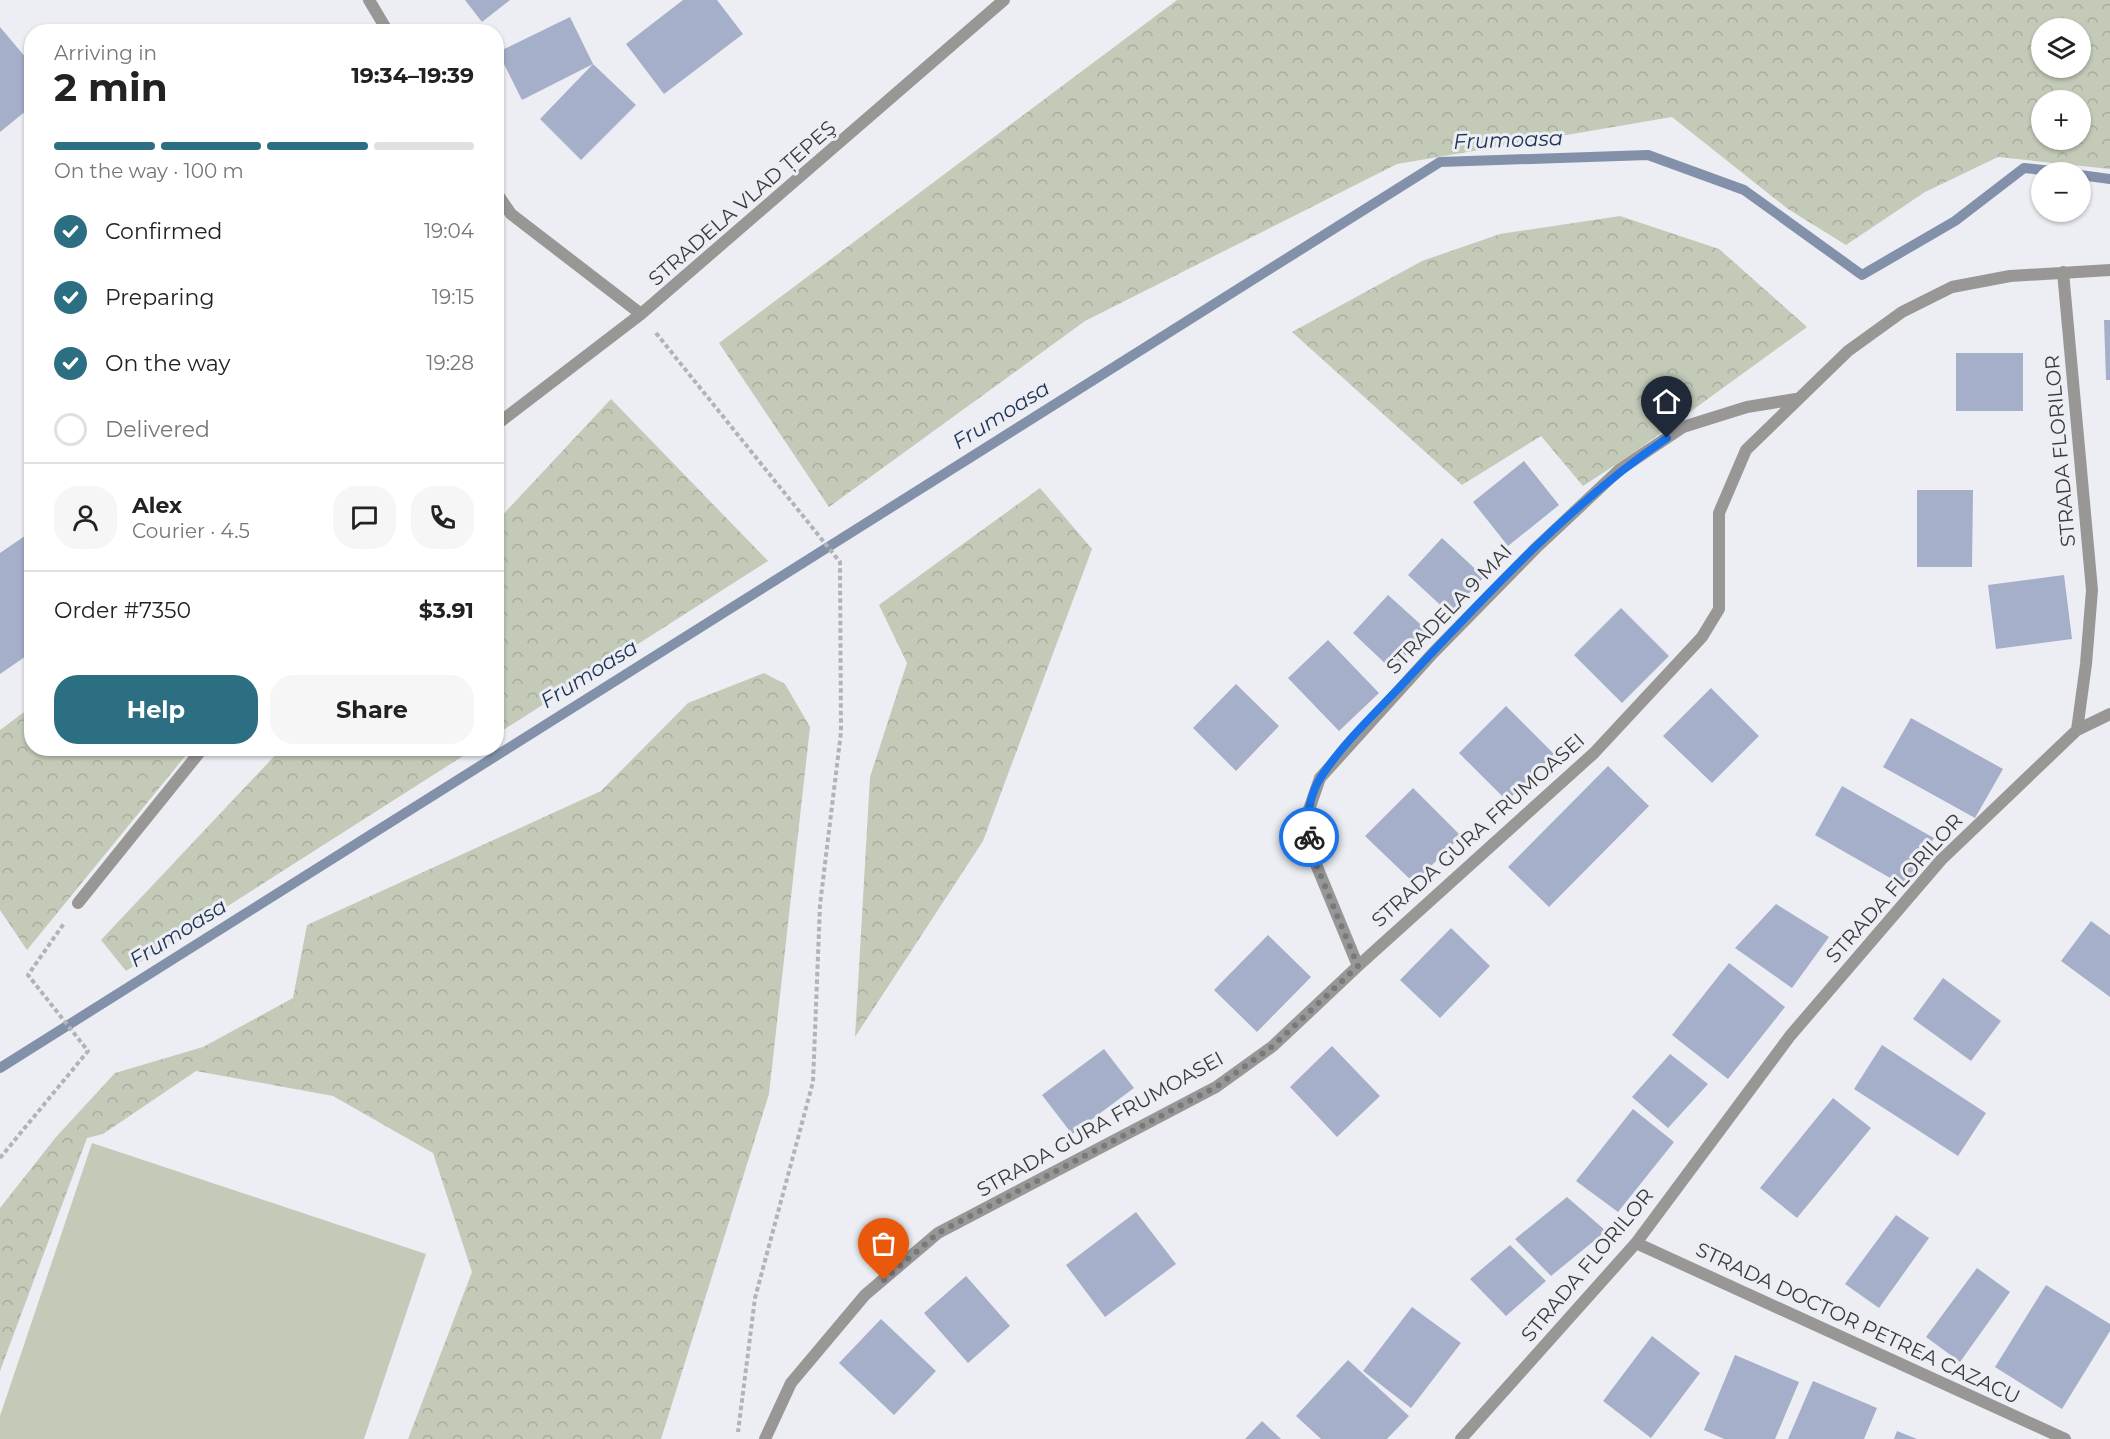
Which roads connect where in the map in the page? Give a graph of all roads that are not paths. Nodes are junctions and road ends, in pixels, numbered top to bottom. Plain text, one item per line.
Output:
1 (369, 0) edge
2 (1004, 0) edge
3 (383, 24) edge
4 (504, 204) edge
5 (2110, 270) edge
6 (2063, 272) junction
7 (642, 314) junction
8 (1796, 399) junction
9 (504, 418) edge
10 (2110, 714) edge
11 (2077, 730) junction
12 (197, 756) edge
13 (78, 903) road end
14 (1358, 966) junction
15 (1636, 1243) junction
16 (765, 1439) edge
17 (1461, 1439) edge
18 (2065, 1439) edge

1 - 3 street
2 - 7 street, STRADELA VLAD ȚEPEŞ
4 - 7 street
5 - 6 street, STRADA GURA FRUMOASEI
6 - 8 street, STRADA GURA FRUMOASEI
6 - 11 street, STRADA FLORILOR
7 - 9 street, STRADELA VLAD ȚEPEŞ
8 - 14 street, STRADA GURA FRUMOASEI
8 - 14 street, STRADELA 9 MAI
10 - 11 street
11 - 15 street, STRADA FLORILOR
12 - 13 street
14 - 16 street, STRADA GURA FRUMOASEI
15 - 17 street, STRADA FLORILOR
15 - 18 street, STRADA DOCTOR PETREA CAZACU

